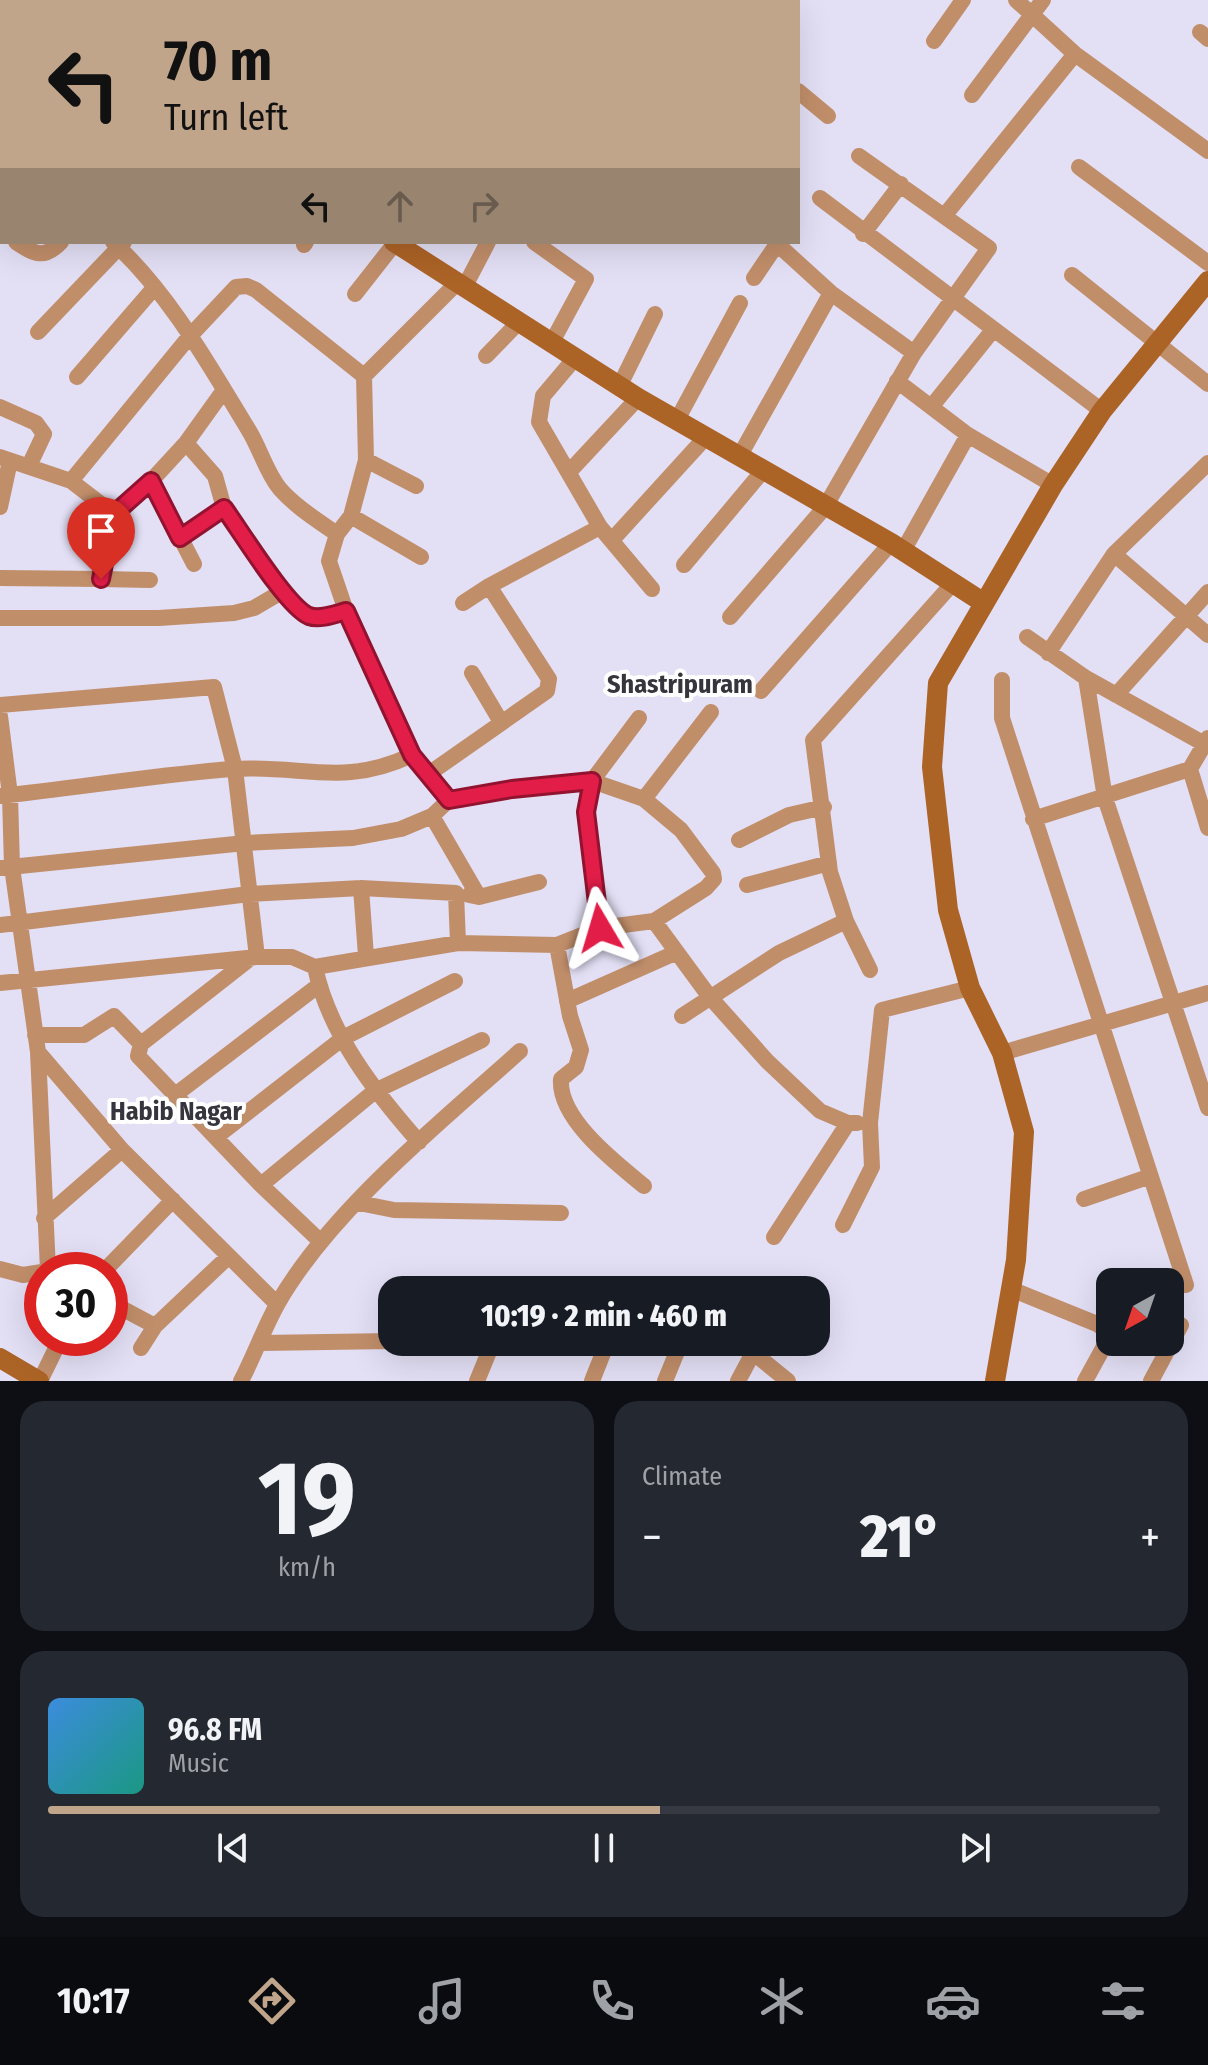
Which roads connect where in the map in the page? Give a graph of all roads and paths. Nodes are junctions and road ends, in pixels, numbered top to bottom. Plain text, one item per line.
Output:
1 (963, 0) edge
2 (1016, 0) edge
3 (1038, 6) edge
4 (934, 41) dead end
5 (1075, 54) junction
6 (800, 93) edge
7 (972, 95) dead end
8 (828, 116) dead end
9 (1208, 151) edge
10 (859, 156) dead end
11 (1079, 167) dead end
12 (901, 184) junction
13 (820, 198) dead end
14 (945, 215) junction
15 (863, 234) junction
16 (19, 244) edge
17 (58, 244) edge
18 (119, 244) edge
19 (402, 244) edge
20 (487, 244) edge
21 (537, 244) edge
22 (775, 244) edge
23 (777, 244) edge
24 (1208, 263) edge
25 (1072, 275) dead end
26 (754, 278) dead end
27 (1208, 281) edge
28 (462, 284) junction
29 (154, 288) junction
30 (831, 293) junction
31 (355, 294) dead end
32 (952, 298) junction
33 (740, 303) dead end
34 (655, 314) dead end
35 (520, 321) junction
36 (993, 330) junction
37 (38, 332) dead end
38 (189, 337) junction
39 (552, 342) junction
40 (1158, 342) junction
41 (914, 353) junction
42 (486, 356) dead end
43 (576, 357) junction
44 (364, 376) junction
45 (77, 377) dead end
46 (897, 381) junction
47 (1208, 384) edge
48 (620, 385) junction
49 (224, 390) junction
50 (638, 398) junction
51 (932, 406) junction
52 (0, 407) edge
53 (1102, 411) junction
54 (677, 420) junction
55 (968, 435) junction
56 (705, 438) junction
57 (186, 443) junction
58 (739, 457) junction
59 (5, 459) edge
60 (366, 460) junction
61 (1208, 463) edge
62 (29, 466) junction
63 (569, 472) junction
64 (762, 472) junction
65 (71, 481) junction
66 (151, 481) junction
67 (1053, 485) junction
68 (416, 486) dead end
69 (0, 507) edge
70 (825, 507) junction
71 (224, 508) junction
72 (114, 514) junction
73 (351, 516) junction
74 (600, 527) junction
75 (337, 534) junction
76 (180, 538) junction
77 (612, 540) junction
78 (897, 547) junction
79 (1114, 554) junction
80 (421, 557) dead end
81 (194, 564) dead end
82 (684, 565) dead end
83 (0, 578) edge
84 (101, 579) junction
85 (150, 580) dead end
86 (954, 582) junction
87 (489, 586) junction
88 (652, 589) dead end
89 (283, 591) junction
90 (1208, 592) edge
91 (463, 603) dead end
92 (984, 603) junction
93 (346, 611) junction
94 (730, 617) dead end
95 (1186, 617) junction
96 (0, 618) edge
97 (1208, 635) edge
98 (1027, 637) dead end
99 (1048, 653) junction
100 (472, 673) dead end
101 (1086, 678) junction
102 (1002, 680) dead end
103 (761, 691) dead end
104 (1116, 695) junction
105 (0, 705) edge
106 (711, 712) dead end
107 (0, 716) edge
108 (639, 718) dead end
109 (501, 722) junction
110 (1207, 742) edge
111 (412, 755) junction
112 (235, 769) junction
113 (1190, 769) junction
114 (430, 773) junction
115 (592, 781) junction
116 (5, 795) edge
117 (1105, 798) junction
118 (644, 799) junction
119 (449, 800) junction
120 (824, 807) junction
121 (432, 816) junction
122 (1033, 819) junction
123 (1208, 828) edge
124 (739, 840) dead end
125 (245, 843) junction
126 (829, 863) junction
127 (6, 867) edge
128 (539, 882) dead end
129 (747, 885) dead end
130 (361, 888) junction
131 (456, 893) junction
132 (249, 894) junction
133 (479, 897) junction
134 (654, 921) junction
135 (846, 921) junction
136 (19, 922) junction
137 (0, 925) edge
138 (600, 928) junction
139 (458, 943) junction
140 (557, 945) junction
141 (675, 953) junction
142 (366, 956) junction
143 (252, 959) junction
144 (315, 967) junction
145 (870, 970) dead end
146 (26, 979) junction
147 (455, 981) dead end
148 (0, 983) edge
149 (319, 985) junction
150 (970, 988) junction
151 (1208, 993) edge
152 (709, 996) junction
153 (567, 1001) junction
154 (1174, 1005) junction
155 (682, 1016) dead end
156 (1104, 1025) junction
157 (35, 1035) junction
158 (343, 1038) junction
159 (482, 1040) dead end
160 (141, 1044) junction
161 (520, 1051) dead end
162 (38, 1052) junction
163 (1002, 1053) junction
164 (375, 1091) junction
165 (175, 1095) junction
166 (1208, 1108) edge
167 (848, 1123) junction
168 (870, 1123) junction
169 (216, 1137) junction
170 (419, 1142) junction
171 (122, 1150) junction
172 (1148, 1177) junction
173 (261, 1185) junction
174 (644, 1186) dead end
175 (1084, 1199) dead end
176 (173, 1200) junction
177 (359, 1203) junction
178 (561, 1213) dead end
179 (44, 1218) junction
180 (843, 1225) dead end
181 (774, 1237) dead end
182 (321, 1242) junction
183 (47, 1252) edge
184 (122, 1252) edge
185 (228, 1257) junction
186 (0, 1269) edge
187 (24, 1275) edge
188 (1186, 1285) dead end
189 (1011, 1289) junction
190 (277, 1304) junction
191 (128, 1312) edge
192 (155, 1326) junction
193 (378, 1341) edge
194 (261, 1343) junction
195 (141, 1348) dead end
196 (52, 1356) edge
197 (487, 1356) edge
198 (602, 1356) edge
199 (675, 1356) edge
200 (745, 1356) edge
201 (758, 1356) edge
202 (1164, 1356) edge
203 (0, 1358) edge
204 (39, 1381) edge
205 (241, 1381) edge
206 (477, 1381) edge
207 (592, 1381) edge
208 (665, 1381) edge
209 (738, 1381) edge
210 (788, 1381) edge
211 (995, 1381) edge
212 (1085, 1381) edge
213 (1151, 1381) edge

1 - 4 street
2 - 3 street
3 - 5 street
3 - 7 street
5 - 9 street
5 - 14 street
6 - 8 street
10 - 12 street
11 - 24 street
12 - 14 street
12 - 15 street
13 - 15 street
14 - 32 street
15 - 32 street
16 - 17 street
18 - 29 street
18 - 37 street
19 - 28 street
19 - 31 street
20 - 28 street
21 - 39 street
22 - 26 street
23 - 30 street
25 - 40 street
27 - 40 street
28 - 35 street
28 - 44 street
29 - 38 street
29 - 45 street
30 - 41 street
30 - 58 street
32 - 36 street
32 - 41 street
33 - 54 street
34 - 48 street
35 - 39 street
35 - 42 street
36 - 51 street
36 - 53 street
38 - 44 street
38 - 49 street
38 - 65 street
39 - 43 street
40 - 47 street
40 - 53 street
41 - 46 street
43 - 48 street
43 - 63 street
44 - 60 street
46 - 51 street
46 - 70 street
48 - 50 street
49 - 57 street
49 - 75 street
50 - 54 street
50 - 63 street
51 - 55 street
52 - 62 street
53 - 67 street
54 - 56 street
55 - 67 street
55 - 78 street
56 - 58 street
56 - 77 street
57 - 66 street
57 - 71 street
58 - 64 street
59 - 62 street
59 - 69 street
60 - 68 street
60 - 73 street
61 - 79 street
62 - 65 street
63 - 74 street
64 - 70 street
64 - 82 street
65 - 72 street
66 - 72 street
66 - 76 street
67 - 92 street
70 - 78 street
70 - 94 street
71 - 76 street
71 - 89 street
72 - 84 street
73 - 75 street
73 - 80 street
74 - 77 street
74 - 87 street
75 - 93 street
76 - 81 street
77 - 88 street
78 - 86 street
78 - 103 street
79 - 95 street
79 - 99 street
83 - 84 street
84 - 85 street
86 - 92 street
86 - 120 street
87 - 91 street
87 - 109 street
89 - 93 street
89 - 96 street
90 - 95 street
92 - 150 street
93 - 111 street
95 - 97 street
95 - 104 street
98 - 99 street
99 - 101 street
100 - 109 street
101 - 104 street
101 - 117 street
102 - 122 street
104 - 110 street
105 - 112 street
106 - 118 street
107 - 116 street
108 - 115 street
109 - 114 street
110 - 113 street
111 - 112 street
111 - 114 street
112 - 116 street
112 - 125 street
113 - 117 street
113 - 123 street
114 - 119 street
115 - 118 street
115 - 119 street
115 - 138 street
116 - 127 street
117 - 122 street
117 - 154 street
118 - 134 street
119 - 121 street
120 - 124 street
120 - 126 street
121 - 125 street
121 - 133 street
122 - 156 street
125 - 127 street
125 - 132 street
126 - 129 street
126 - 135 street
127 - 136 street
128 - 133 street
130 - 131 street
130 - 132 street
130 - 142 street
131 - 133 street
131 - 139 street
132 - 136 street
132 - 143 street
134 - 138 street
134 - 141 street
135 - 145 street
135 - 152 street
136 - 137 street
136 - 146 street
138 - 140 street
139 - 140 street
139 - 142 street
140 - 153 street
141 - 152 street
141 - 153 street
142 - 144 street
143 - 144 street
143 - 146 street
143 - 160 street
144 - 149 street
146 - 148 street
146 - 157 street
147 - 158 street
149 - 158 street
149 - 165 street
150 - 163 street
150 - 168 street
151 - 154 street
152 - 155 street
152 - 167 street
153 - 174 street
154 - 156 street
154 - 166 street
156 - 163 street
156 - 172 street
157 - 160 street
157 - 162 street
158 - 164 street
158 - 169 street
159 - 164 street
160 - 165 street
161 - 170 street
162 - 171 street
162 - 179 street
163 - 189 street
164 - 170 street
164 - 173 street
165 - 169 street
167 - 168 street
167 - 181 street
168 - 180 street
169 - 173 street
170 - 177 street
171 - 176 street
171 - 179 street
172 - 175 street
172 - 188 street
173 - 182 street
176 - 184 street
176 - 185 street
177 - 178 street
177 - 182 street
179 - 183 street
182 - 190 street
185 - 190 street
185 - 192 street
186 - 187 street
189 - 211 street
189 - 212 street
190 - 194 street
191 - 192 street
192 - 195 street
193 - 194 street
194 - 205 street
196 - 204 street
197 - 206 street
198 - 207 street
199 - 208 street
200 - 209 street
201 - 210 street
202 - 213 street
203 - 204 street

